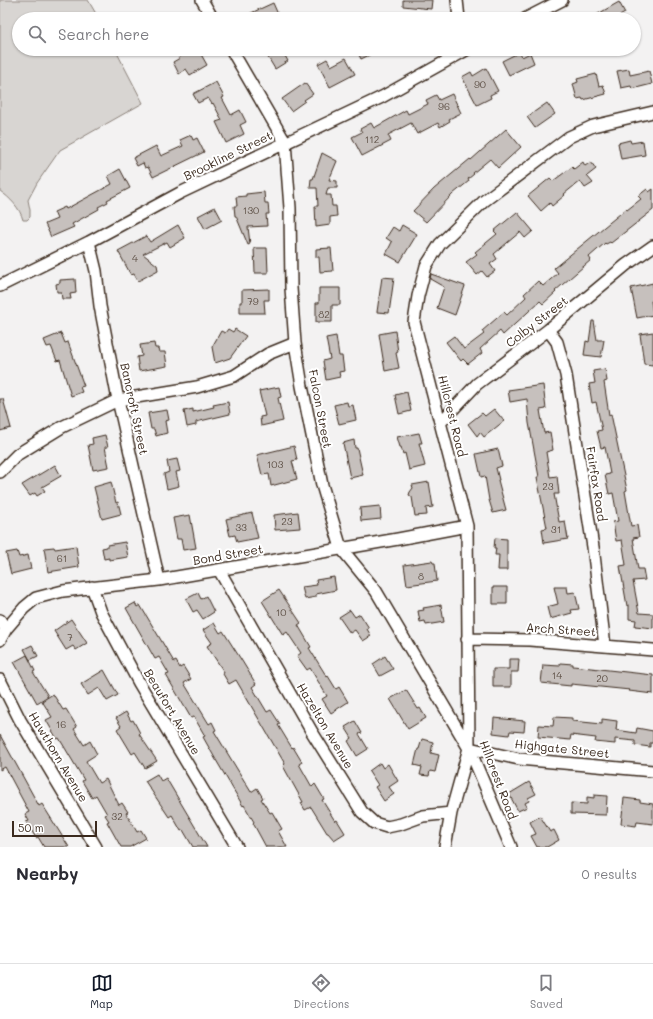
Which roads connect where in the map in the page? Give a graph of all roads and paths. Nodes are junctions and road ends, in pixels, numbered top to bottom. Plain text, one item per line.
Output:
1 (202, 0) edge
2 (458, 0) edge
3 (562, 0) edge
4 (209, 12) edge
5 (459, 12) edge
6 (539, 12) edge
7 (235, 56) edge
8 (455, 56) edge
9 (653, 112) edge
10 (285, 142) junction
11 (89, 242) junction
12 (653, 246) edge
13 (0, 286) edge
14 (548, 330) junction
15 (295, 343) junction
16 (118, 400) junction
17 (441, 422) junction
18 (0, 472) edge
19 (467, 526) junction
20 (341, 548) junction
21 (220, 570) junction
22 (159, 580) junction
23 (92, 587) junction
24 (3, 625) edge
25 (467, 639) junction
26 (0, 640) edge
27 (605, 646) junction
28 (653, 650) edge
29 (0, 680) edge
30 (469, 748) junction
31 (653, 771) edge
32 (450, 813) junction
33 (96, 847) edge
34 (237, 847) edge
35 (445, 847) edge
36 (511, 847) edge

1 - 4 street
2 - 5 street
3 - 6 street
7 - 10 street, Falcon Street
8 - 10 street, Brookline Street
9 - 17 street, Hillcrest Road
10 - 11 street, Brookline Street
10 - 15 street, Falcon Street
11 - 13 street, Brookline Street
11 - 16 street, Bancroft Street
12 - 14 street, Colby Street
14 - 17 street, Colby Street
14 - 27 street, Fairfax Road
15 - 16 street
15 - 20 street, Falcon Street
16 - 18 street
16 - 22 street, Bancroft Street
17 - 19 street, Hillcrest Road
19 - 20 street, Bond Street
19 - 25 street, Hillcrest Road
20 - 21 street, Bond Street
20 - 30 street, Falcon Street
21 - 22 street, Bond Street
21 - 32 street, Hazelton Avenue
22 - 23 street, Bond Street
23 - 24 street, Bond Street
23 - 34 street, Beaufort Avenue
24 - 26 street, Bond Street
25 - 27 street, Arch Street
25 - 30 street, Hillcrest Road
27 - 28 street, Arch Street
29 - 33 street, Hawthorn Avenue
30 - 31 street, Highgate Street
30 - 32 street
30 - 36 street, Hillcrest Road
32 - 35 street

